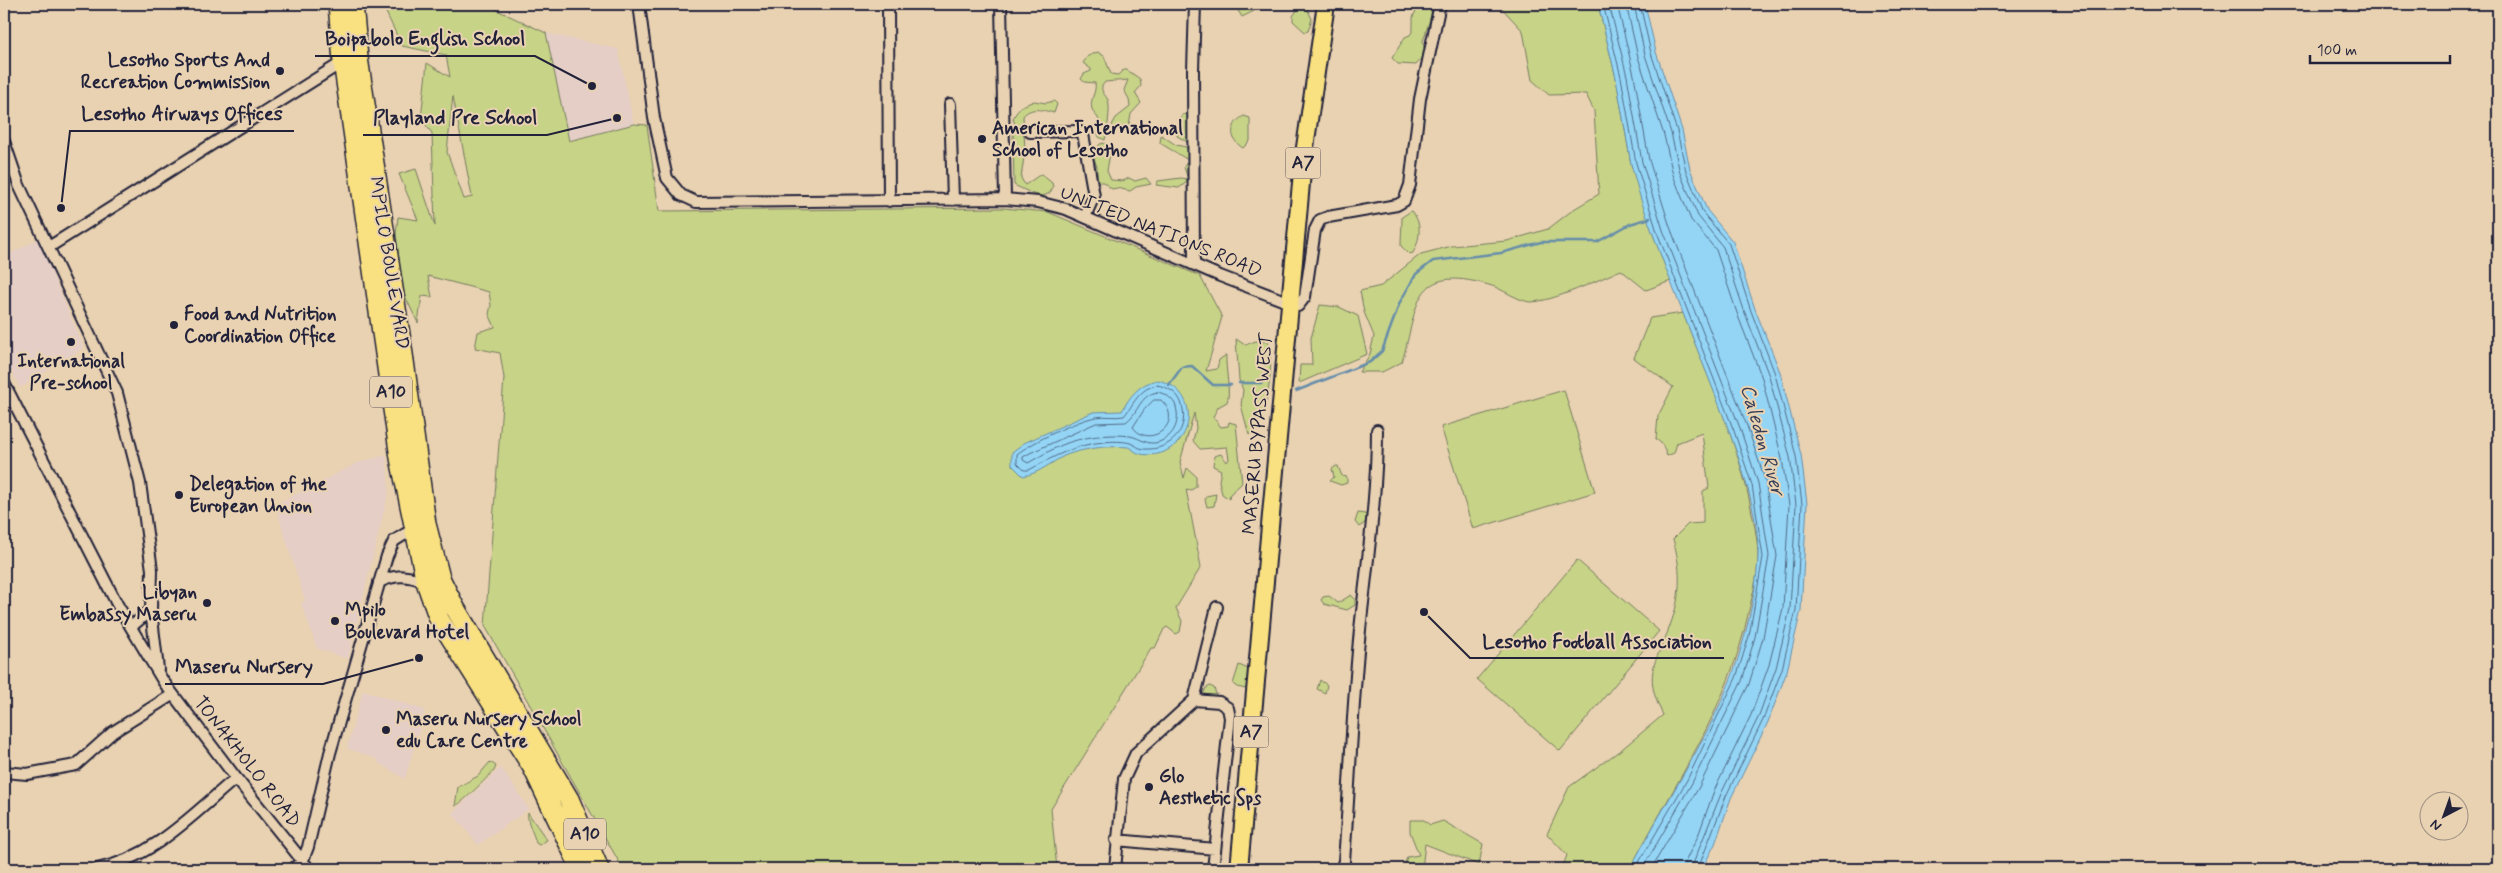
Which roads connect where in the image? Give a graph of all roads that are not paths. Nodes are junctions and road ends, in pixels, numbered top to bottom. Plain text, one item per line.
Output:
1 (338, 4) edge
2 (354, 4) edge
3 (639, 4) edge
4 (888, 4) edge
5 (1001, 4) edge
6 (1195, 4) edge
7 (1326, 4) edge
8 (1440, 4) edge
9 (350, 59) junction
10 (950, 104) dead end
11 (1030, 132) dead end
12 (4, 141) edge
13 (1005, 199) junction
14 (953, 200) junction
15 (889, 201) junction
16 (1085, 217) junction
17 (49, 247) junction
18 (1194, 264) junction
19 (1291, 305) junction
20 (4, 383) edge
21 (1377, 430) dead end
22 (420, 526) junction
23 (379, 582) junction
24 (426, 582) junction
25 (1217, 607) dead end
26 (150, 610) junction
27 (131, 627) junction
28 (159, 673) junction
29 (172, 695) junction
30 (1194, 700) junction
31 (4, 772) edge
32 (236, 778) junction
33 (1116, 840) junction
34 (1215, 849) junction
35 (306, 865) edge
36 (4, 869) edge
37 (9, 869) edge
38 (97, 869) edge
39 (293, 869) edge
40 (581, 869) edge
41 (599, 869) edge
42 (1115, 869) edge
43 (1213, 869) edge
44 (1239, 869) edge
45 (1341, 869) edge

1 - 9 highway, MPILO BOULEVARD / A10
2 - 9 highway, MPILO BOULEVARD / A10
3 - 15 street, UNITED NATIONS ROAD
4 - 15 street
5 - 13 street
6 - 18 street
7 - 19 main road, MASERU BYPASS WEST / A7
8 - 19 street
9 - 17 street
9 - 22 highway, MPILO BOULEVARD / A10
10 - 14 street
11 - 16 street
12 - 17 street
13 - 14 street, UNITED NATIONS ROAD
13 - 16 street, UNITED NATIONS ROAD
14 - 15 street, UNITED NATIONS ROAD
16 - 18 street, UNITED NATIONS ROAD
17 - 26 street
18 - 19 street, UNITED NATIONS ROAD
19 - 44 main road, MASERU BYPASS WEST / A7
20 - 27 street, TONAKHOLO ROAD
21 - 45 street
22 - 23 street
22 - 24 highway, MPILO BOULEVARD / A10
22 - 41 highway, MPILO BOULEVARD / A10
23 - 24 street
23 - 35 street
24 - 40 highway, MPILO BOULEVARD / A10
25 - 30 street
26 - 27 street
26 - 28 street
27 - 28 street, TONAKHOLO ROAD
28 - 29 street, TONAKHOLO ROAD
29 - 31 street
29 - 32 street, TONAKHOLO ROAD
30 - 33 street
30 - 34 street
32 - 35 street, TONAKHOLO ROAD
32 - 38 street
33 - 34 street
33 - 42 street
34 - 43 street
35 - 39 street
36 - 37 street

